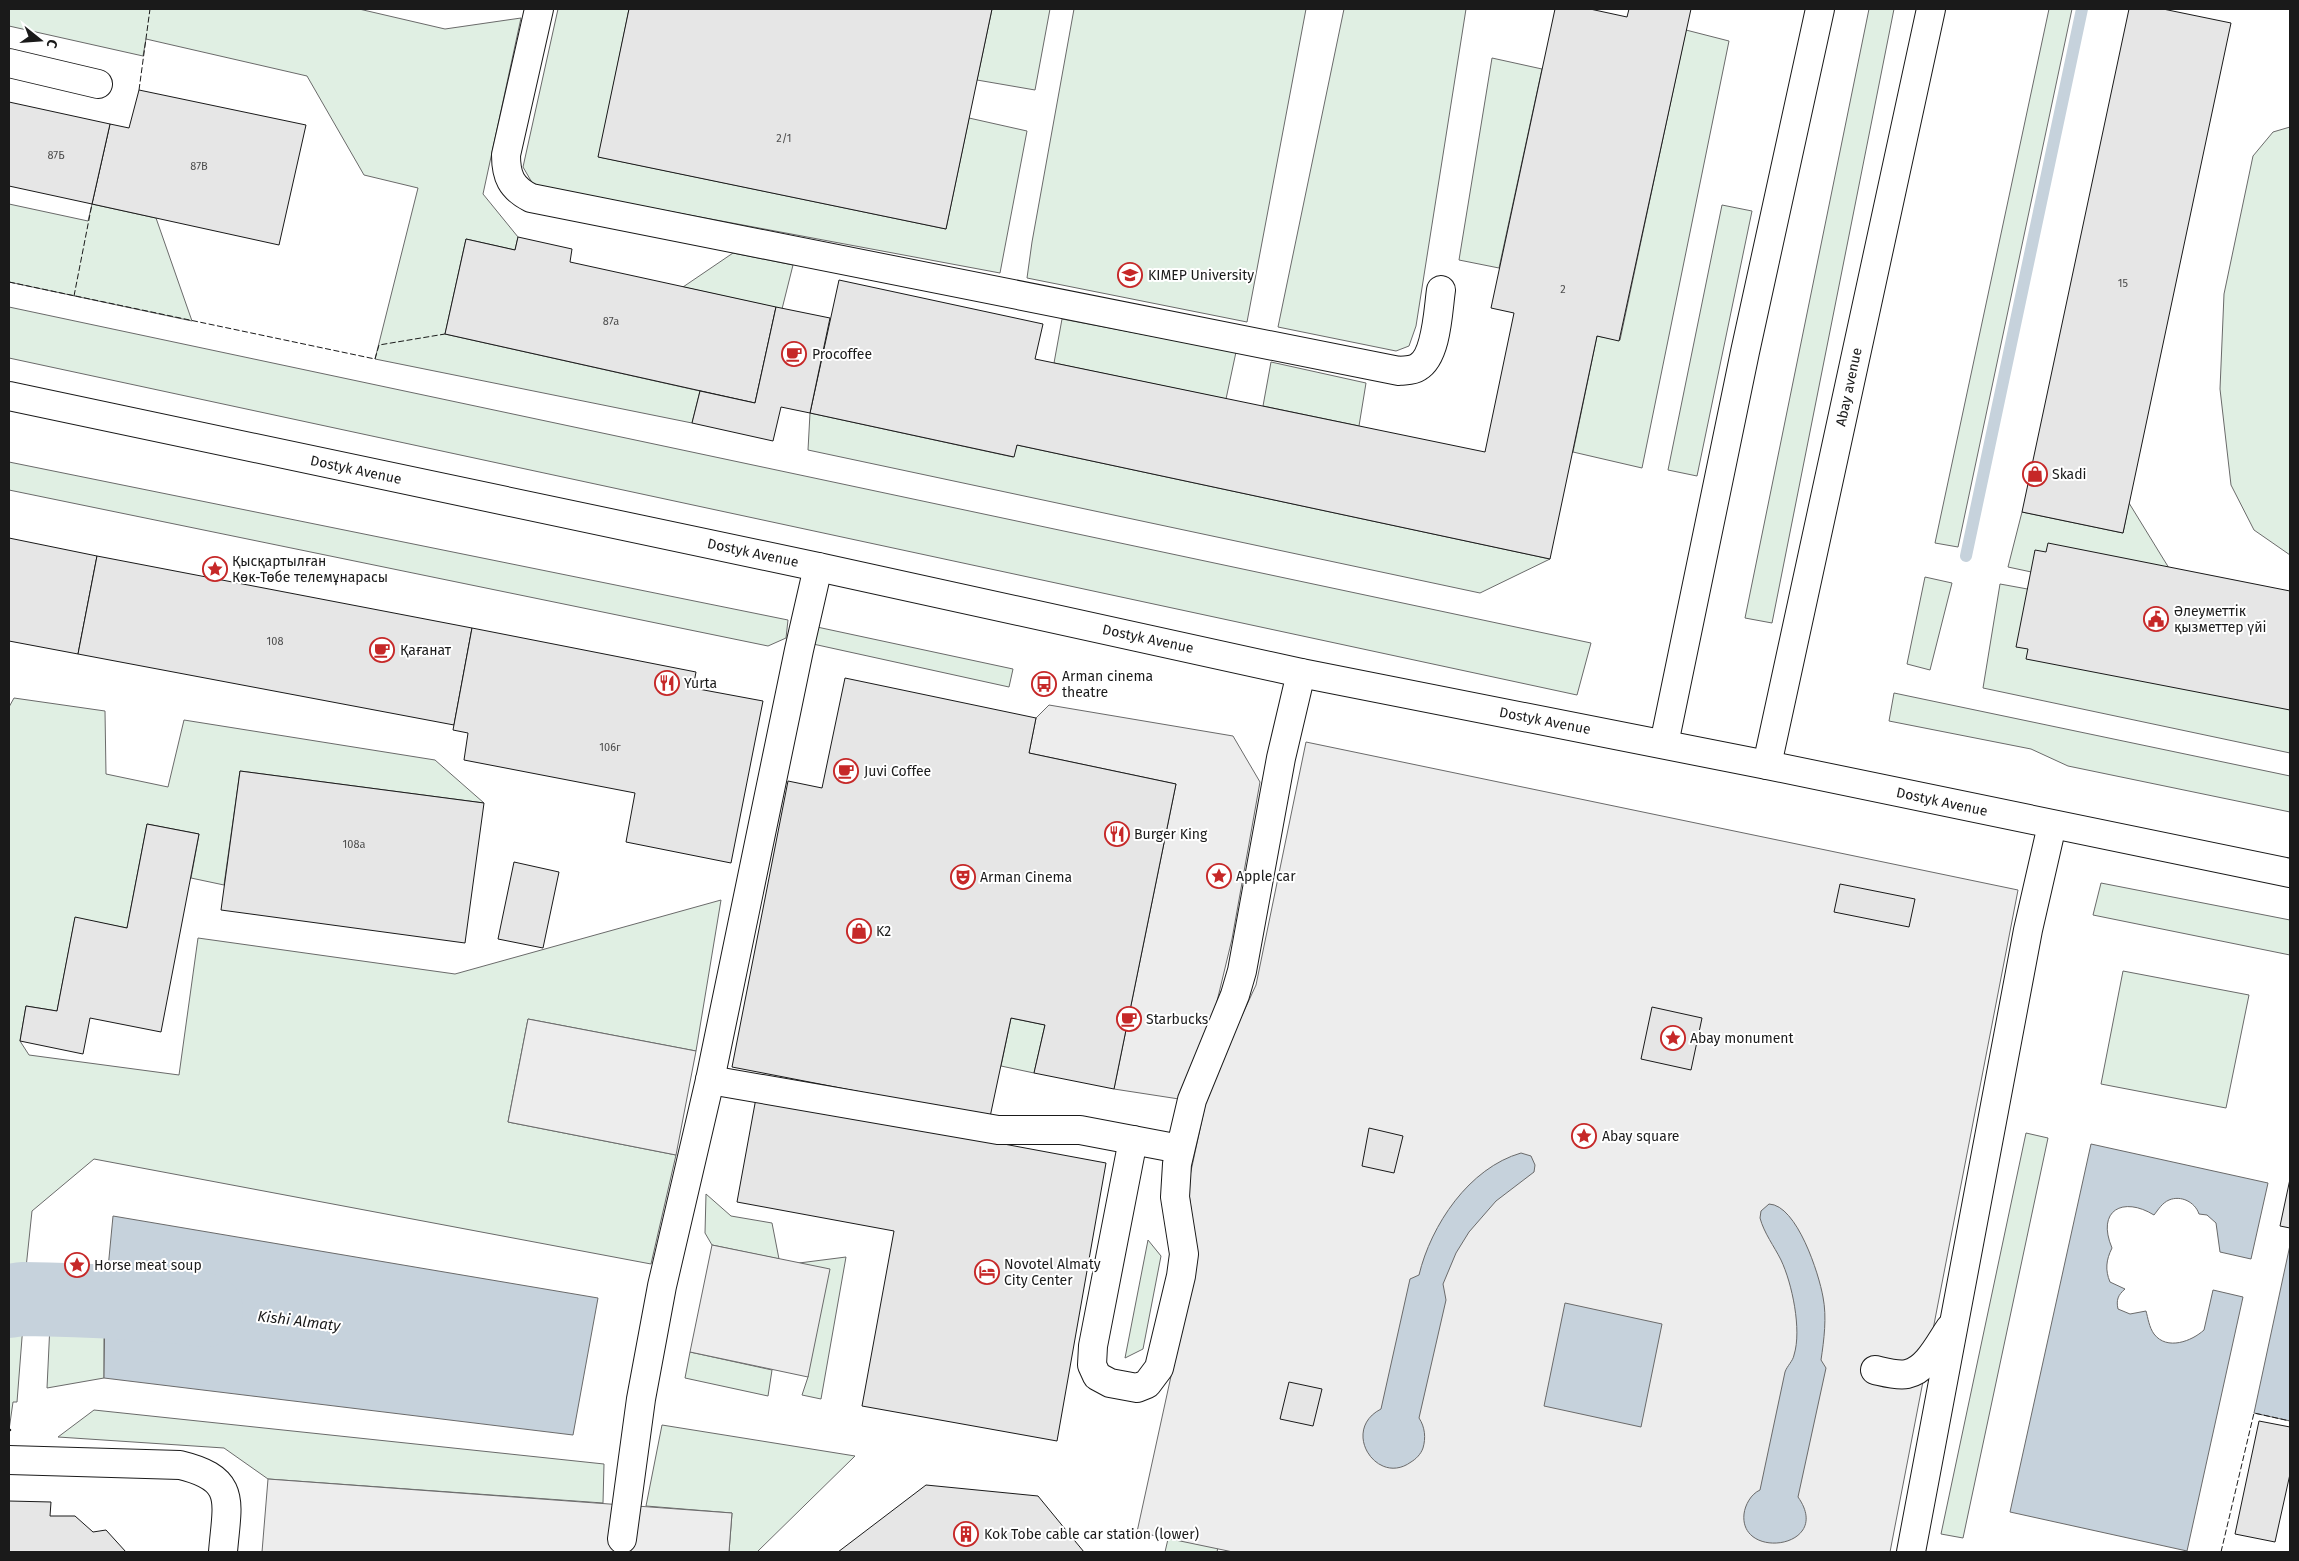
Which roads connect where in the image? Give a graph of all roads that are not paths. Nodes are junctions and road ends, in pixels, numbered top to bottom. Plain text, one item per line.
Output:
1 (538, 9) edge
2 (1820, 9) edge
3 (1931, 9) edge
4 (9, 63) edge
5 (98, 84) dead end
6 (1441, 290) dead end
7 (9, 396) edge
8 (818, 567) junction
9 (1301, 673) junction
10 (1664, 744) junction
11 (1768, 765) junction
12 (2052, 825) junction
13 (2290, 873) edge
14 (710, 1080) junction
15 (1133, 1140) junction
16 (1180, 1149) junction
17 (1956, 1318) junction
18 (1875, 1370) dead end
19 (9, 1460) edge
20 (622, 1539) dead end
21 (223, 1552) edge
22 (1911, 1552) edge

1 - 6 main road
2 - 10 main road
3 - 11 main road, Abay avenue
4 - 5 main road
7 - 8 main road, Dostyk Avenue
8 - 9 main road, Dostyk Avenue
8 - 14 main road
9 - 10 main road, Dostyk Avenue
9 - 16 main road
10 - 11 main road, Dostyk Avenue
11 - 12 main road, Dostyk Avenue
12 - 13 main road, Dostyk Avenue
12 - 17 main road
14 - 15 main road
14 - 20 main road
15 - 16 main road
15 - 16 main road
17 - 18 main road
17 - 22 main road
19 - 21 main road

